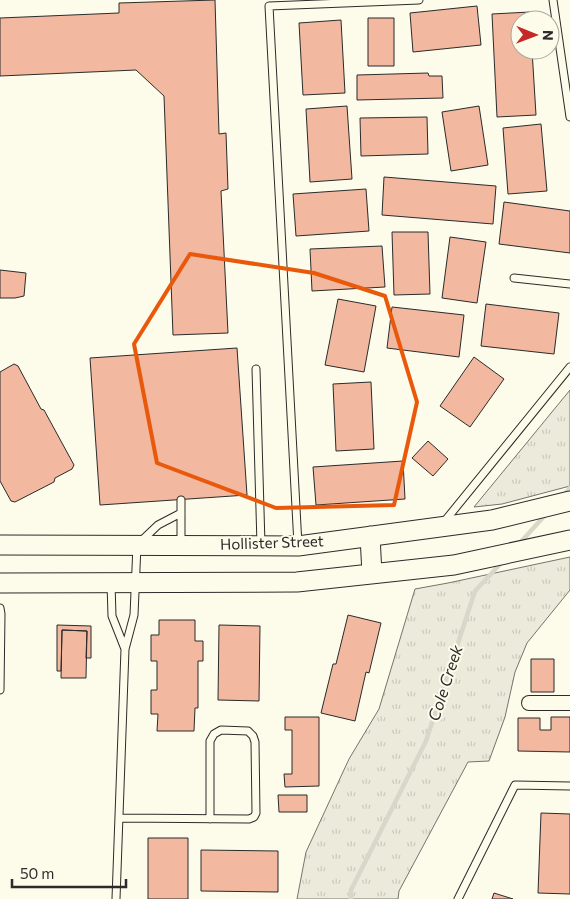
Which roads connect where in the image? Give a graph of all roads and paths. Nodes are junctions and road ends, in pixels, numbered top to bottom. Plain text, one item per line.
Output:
1 (419, 0) edge
2 (553, 0) edge
3 (570, 117) edge
4 (514, 278) dead end
5 (570, 284) edge
6 (570, 367) edge
7 (256, 369) dead end
8 (181, 500) dead end
9 (570, 501) edge
10 (181, 513) junction
11 (440, 526) junction
12 (370, 536) junction
13 (570, 540) edge
14 (0, 545) edge
15 (137, 545) junction
16 (181, 546) junction
17 (261, 546) junction
18 (298, 546) junction
19 (372, 574) junction
20 (135, 582) junction
21 (0, 583) edge
22 (111, 583) junction
23 (0, 608) edge
24 (125, 649) junction
25 (0, 690) edge
26 (529, 703) dead end
27 (570, 703) edge
28 (570, 786) edge
29 (120, 818) junction
30 (210, 819) junction
31 (116, 899) edge
32 (458, 899) edge

1 - 18 lane
2 - 3 lane
4 - 5 lane
6 - 11 lane
7 - 17 lane
8 - 10 lane
9 - 11 main road, Hollister Street
10 - 15 lane
10 - 16 lane
11 - 12 main road, Hollister Street
12 - 18 main road, Hollister Street
12 - 19 main road
13 - 19 main road
14 - 15 main road, Hollister Street
15 - 16 main road, Hollister Street
15 - 20 lane
16 - 17 main road, Hollister Street
17 - 18 main road, Hollister Street
19 - 20 main road
20 - 22 main road
20 - 24 lane
21 - 22 main road
22 - 24 lane
23 - 25 lane
24 - 29 lane
26 - 27 street
28 - 32 lane
29 - 30 lane
29 - 31 lane
30 - 30 lane

